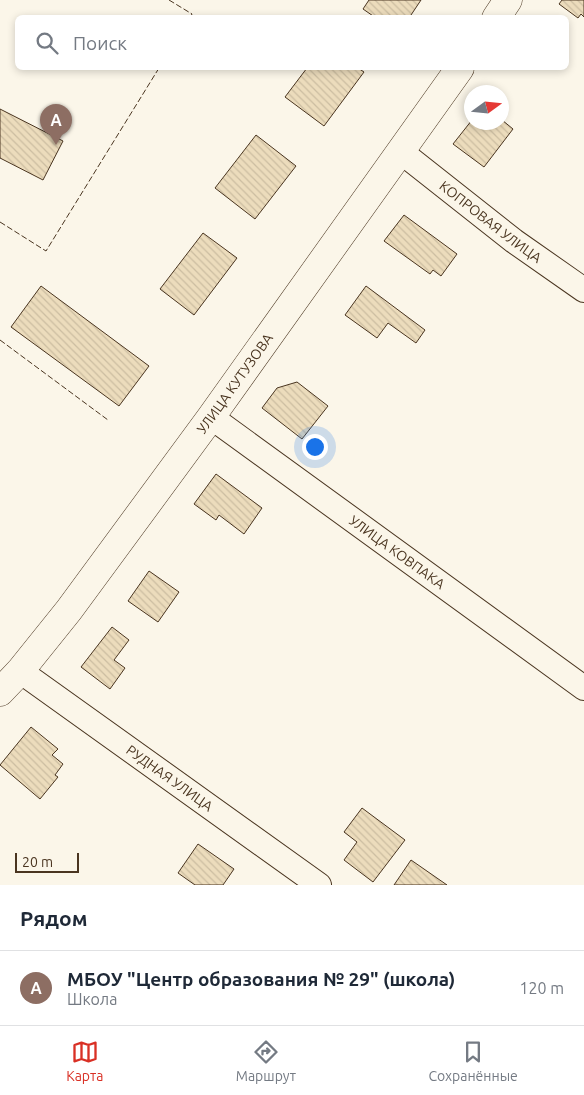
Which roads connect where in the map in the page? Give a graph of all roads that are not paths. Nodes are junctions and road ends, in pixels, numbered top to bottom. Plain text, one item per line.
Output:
1 (508, 0) edge
2 (498, 15) edge
3 (459, 70) edge
4 (400, 151) junction
5 (584, 290) edge
6 (211, 417) junction
7 (20, 672) junction
8 (584, 688) edge
9 (0, 692) edge
10 (319, 885) edge

1 - 2 main road
3 - 4 main road, УЛИЦА КУТУЗОВА
4 - 5 street, КОПРОВАЯ УЛИЦА
4 - 6 main road, УЛИЦА КУТУЗОВА
6 - 7 main road, УЛИЦА КУТУЗОВА
6 - 8 street, УЛИЦА КОВПАКА
7 - 9 main road, УЛИЦА КУТУЗОВА
7 - 10 street, РУДНАЯ УЛИЦА

